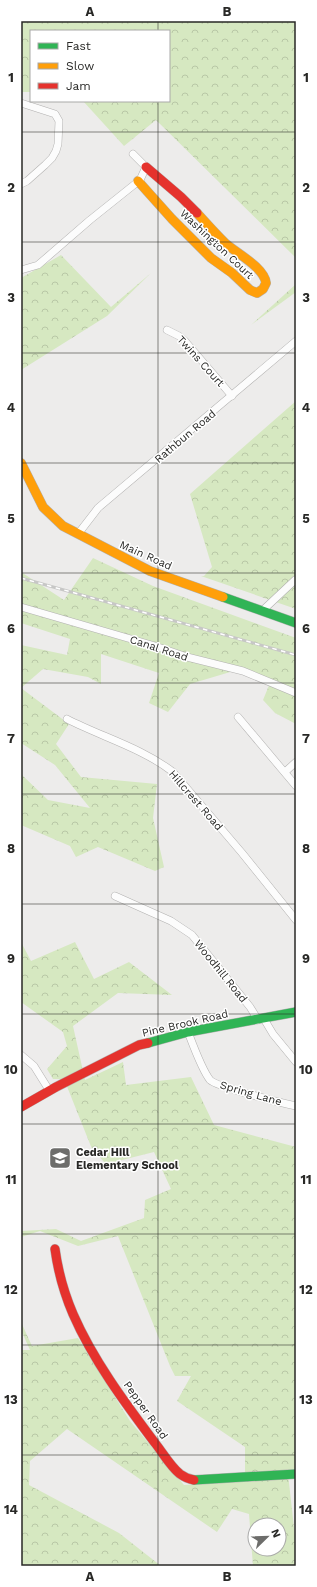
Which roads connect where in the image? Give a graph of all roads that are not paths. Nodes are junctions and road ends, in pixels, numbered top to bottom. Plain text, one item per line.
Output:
1 (21, 103) edge
2 (133, 154) dead end
3 (146, 167) junction
4 (138, 181) junction
5 (21, 184) edge
6 (21, 270) edge
7 (167, 330) dead end
8 (296, 341) edge
9 (232, 396) junction
10 (21, 463) edge
11 (78, 534) junction
12 (295, 580) dead end
13 (21, 607) edge
14 (262, 611) junction
15 (296, 623) edge
16 (296, 693) edge
17 (238, 717) dead end
18 (67, 719) dead end
19 (296, 762) edge
20 (285, 772) junction
21 (296, 786) edge
22 (115, 896) dead end
23 (296, 920) edge
24 (296, 1012) edge
25 (261, 1019) junction
26 (188, 1032) junction
27 (21, 1055) edge
28 (296, 1062) edge
29 (49, 1090) junction
30 (296, 1106) edge
31 (21, 1107) edge
32 (55, 1248) dead end
33 (296, 1474) edge

1 - 5 street
2 - 3 street, Washington Court
3 - 4 street
3 - 4 street, Washington Court
4 - 6 street
7 - 9 street, Twins Court
8 - 9 street, Rathbun Road
9 - 11 street, Rathbun Road
10 - 11 street, Main Road
11 - 14 street, Main Road
12 - 14 street
13 - 16 street, Canal Road
14 - 15 street, Main Road
17 - 20 street
18 - 23 street, Hillcrest Road
19 - 20 street
20 - 21 street
22 - 25 street, Woodhill Road
24 - 25 street, Pine Brook Road
25 - 26 street, Pine Brook Road
25 - 28 street, Woodhill Road
26 - 29 street, Pine Brook Road
26 - 30 street, Spring Lane
27 - 29 street
29 - 31 street, Pine Brook Road
32 - 33 street, Pepper Road

